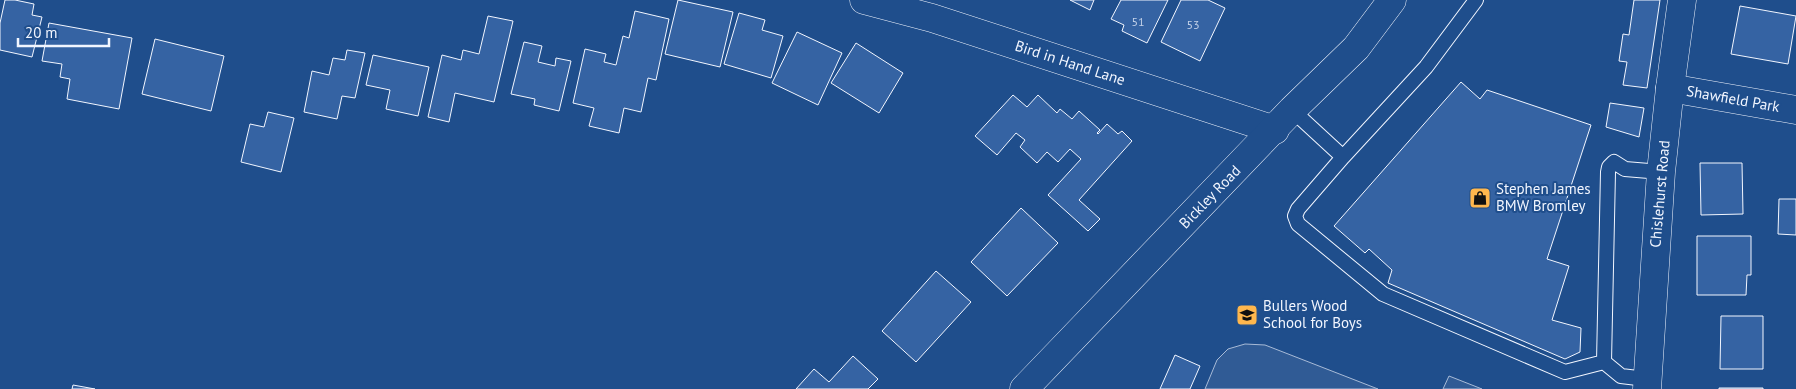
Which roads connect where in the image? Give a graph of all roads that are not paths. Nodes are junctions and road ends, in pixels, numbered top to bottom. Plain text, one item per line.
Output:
1 (864, 0) edge
2 (1392, 0) edge
3 (1476, 0) edge
4 (1682, 0) edge
5 (1670, 88) junction
6 (1292, 110) junction
7 (1796, 110) edge
8 (1275, 130) junction
9 (1343, 157) junction
10 (1661, 172) junction
11 (1604, 362) junction
12 (1646, 384) edge
13 (1024, 389) edge

1 - 8 main road, Bird in Hand Lane
2 - 6 main road, Bickley Road
3 - 9 lane
4 - 5 main road, Chislehurst Road
5 - 7 main road, Shawfield Park
5 - 10 main road, Chislehurst Road
6 - 8 main road, Bickley Road
6 - 9 lane
8 - 13 main road, Bickley Road
9 - 11 lane
10 - 11 lane
10 - 12 main road, Chislehurst Road
11 - 12 lane

